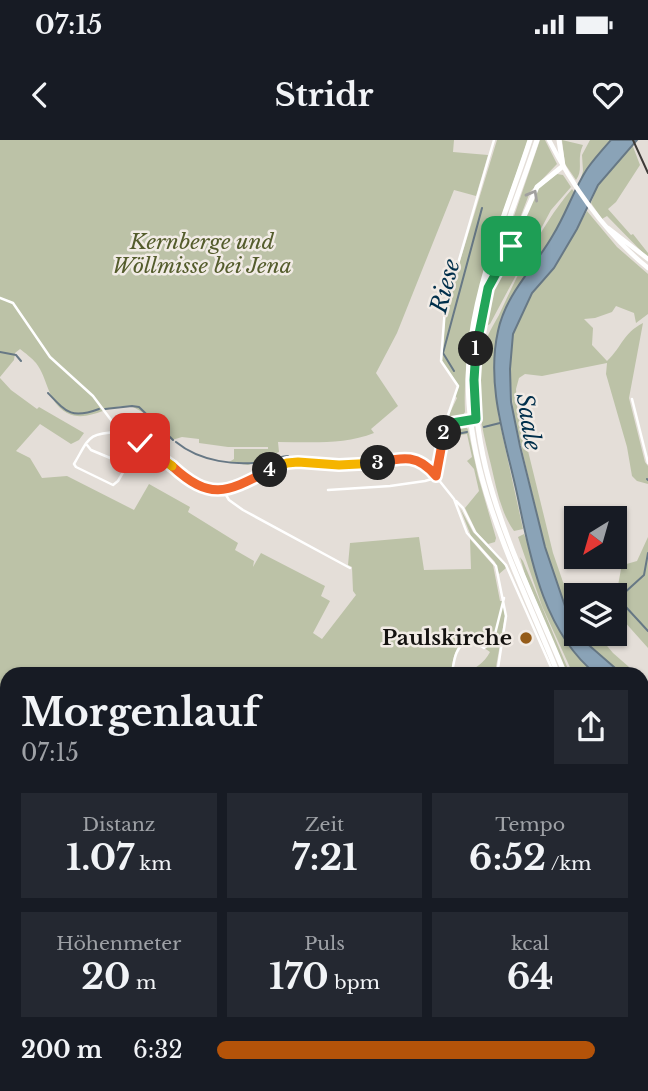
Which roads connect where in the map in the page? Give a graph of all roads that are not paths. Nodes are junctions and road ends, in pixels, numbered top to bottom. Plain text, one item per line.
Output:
1 (494, 140) edge
2 (530, 140) edge
3 (537, 140) edge
4 (549, 140) edge
5 (559, 140) edge
6 (563, 166) junction
7 (605, 226) junction
8 (648, 259) edge
9 (648, 268) edge
10 (488, 288) junction
11 (0, 298) edge
12 (632, 399) dead end
13 (473, 420) junction
14 (446, 424) junction
15 (120, 432) junction
16 (86, 443) junction
17 (140, 443) junction
18 (648, 463) edge
19 (127, 465) junction
20 (436, 476) junction
21 (328, 490) dead end
22 (223, 491) junction
23 (454, 499) junction
24 (350, 568) dead end
25 (504, 598) junction
26 (453, 667) edge
27 (498, 667) edge
28 (553, 667) edge
29 (553, 667) edge
30 (562, 667) edge

1 - 14 street
2 - 13 main road
3 - 10 main road
4 - 6 main road
5 - 6 main road
6 - 7 main road
10 -> 6 main road
7 - 8 main road
7 - 9 main road
10 - 13 main road
11 - 15 street
12 - 18 street
13 - 14 street
13 - 28 main road
13 - 30 main road
14 - 20 street
15 - 16 street
15 - 17 street
16 - 19 street
16 - 19 street
17 - 19 street
17 - 22 street
20 - 21 street
20 - 22 street
20 - 23 street
22 - 24 street
23 - 25 street
23 - 29 street
25 - 26 street
25 - 27 street

